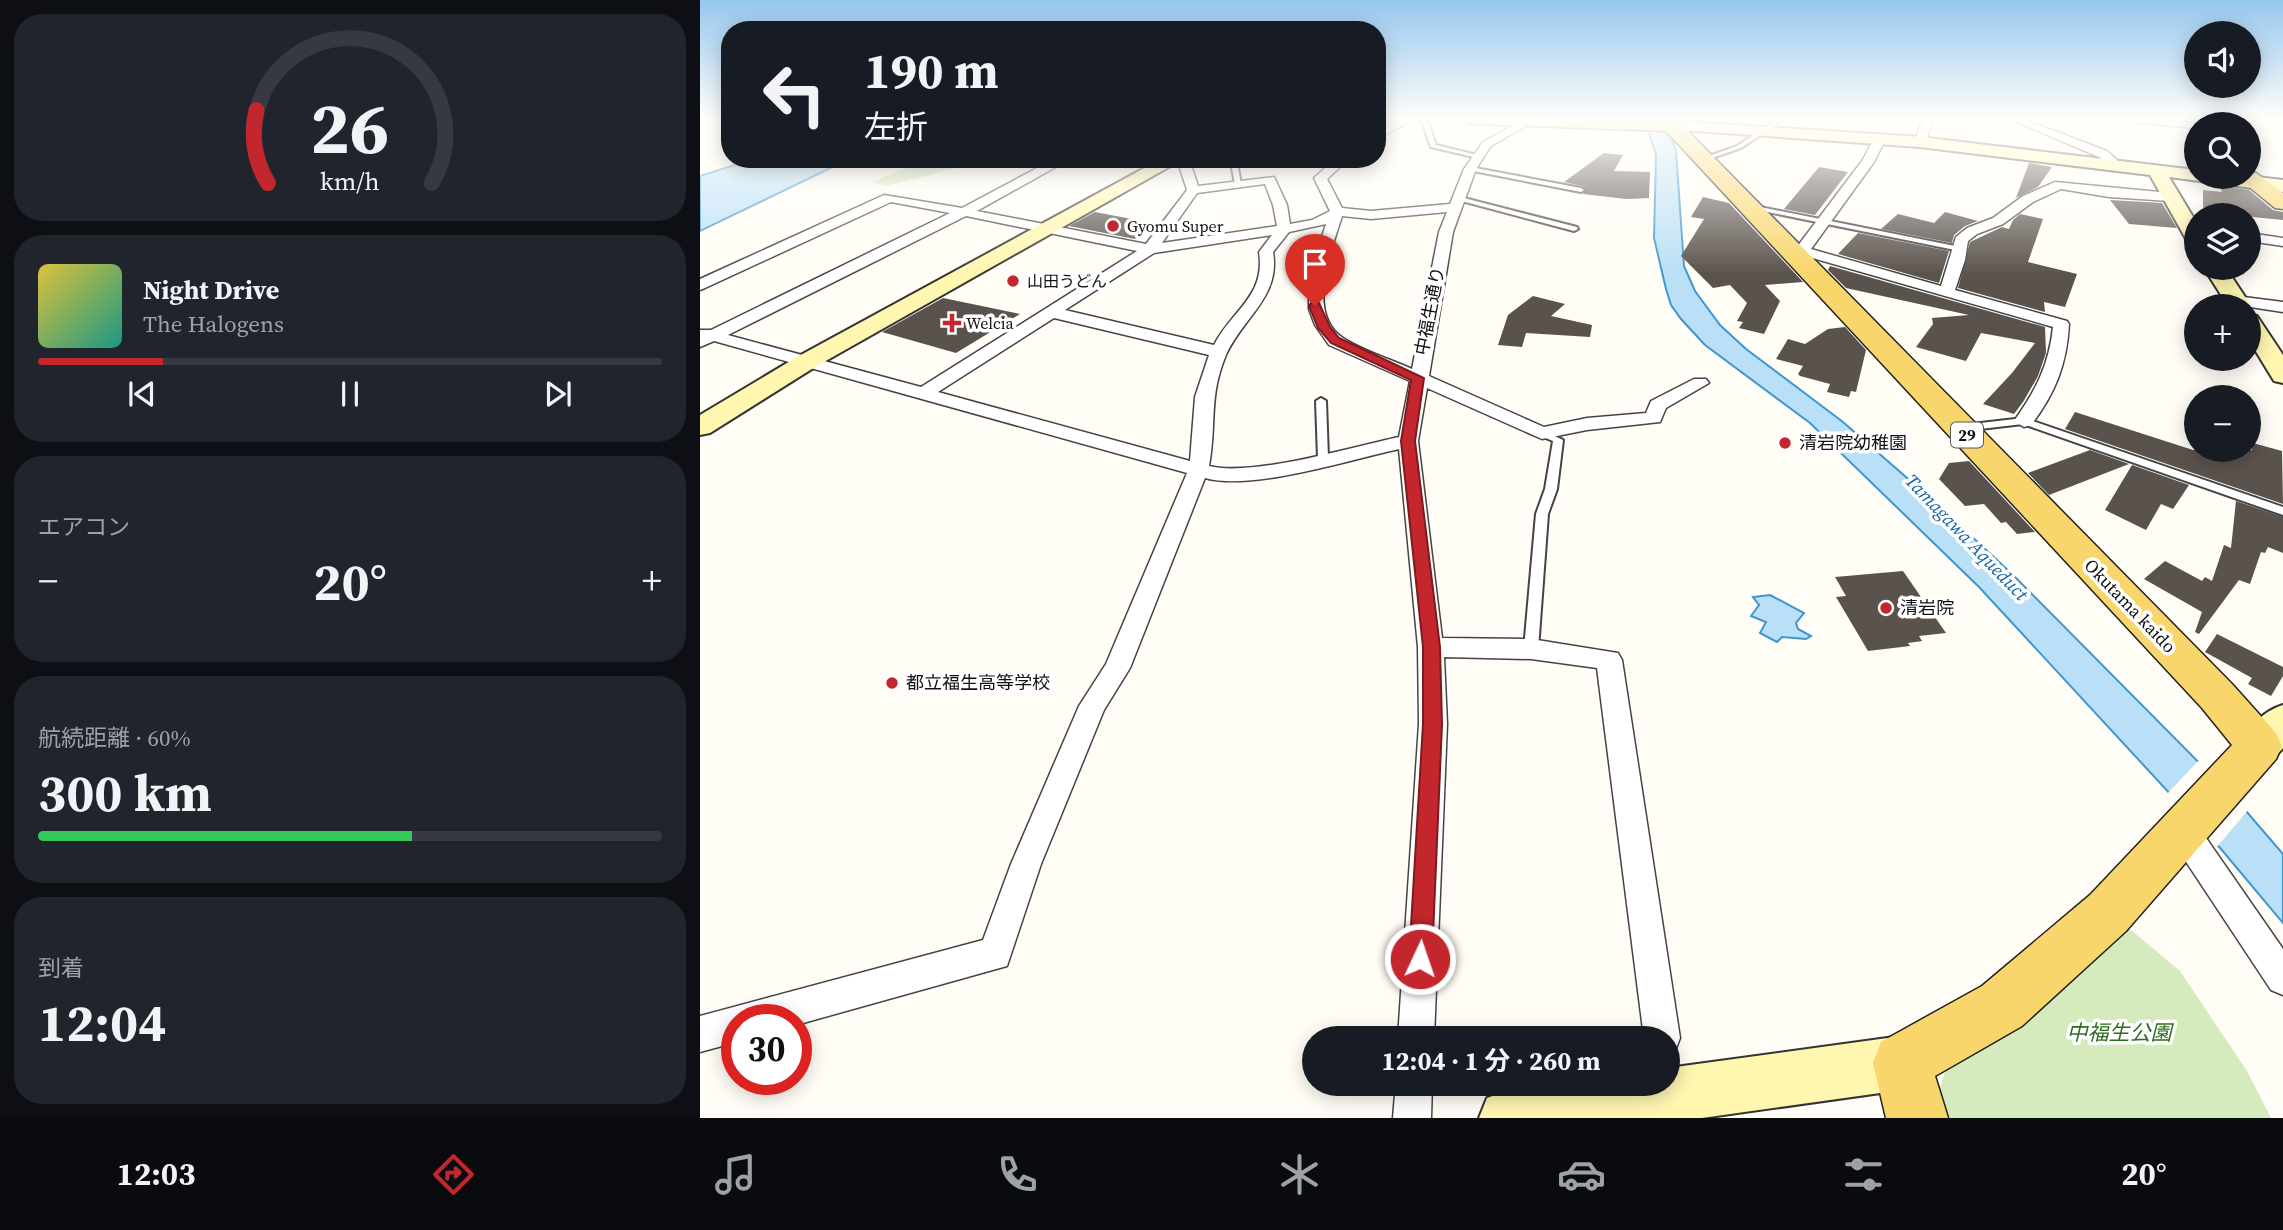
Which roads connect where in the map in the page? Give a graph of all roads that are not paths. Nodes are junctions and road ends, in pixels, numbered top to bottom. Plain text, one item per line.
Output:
1 (1041, 171) edge
2 (1152, 171) edge
3 (1187, 171) edge
4 (1235, 171) edge
5 (1328, 171) edge
6 (1471, 171) edge
7 (1509, 171) edge
8 (1715, 171) edge
9 (1861, 171) edge
10 (2157, 171) edge
11 (2165, 171) edge
12 (2184, 174) edge
13 (2261, 182) edge
14 (1238, 184) junction
15 (2283, 186) edge
16 (2261, 188) edge
17 (1193, 190) junction
18 (1581, 190) dead end
19 (2170, 197) junction
20 (1459, 203) junction
21 (2283, 204) edge
22 (1748, 206) junction
23 (964, 212) junction
24 (1337, 212) junction
25 (2184, 217) edge
26 (1822, 221) junction
27 (1048, 229) junction
28 (1284, 229) junction
29 (1574, 229) dead end
30 (2261, 239) edge
31 (2283, 242) edge
32 (1150, 249) junction
33 (1960, 249) junction
34 (1797, 251) junction
35 (700, 285) edge
36 (1945, 293) junction
37 (2283, 307) edge
38 (2261, 308) edge
39 (1051, 312) junction
40 (704, 337) edge
41 (2261, 338) edge
42 (1220, 352) junction
43 (806, 362) junction
44 (2279, 364) edge
45 (1418, 378) junction
46 (1700, 383) dead end
47 (923, 394) junction
48 (1321, 401) dead end
49 (2024, 421) junction
50 (700, 427) edge
51 (1960, 428) junction
52 (1542, 433) junction
53 (1408, 441) junction
54 (1323, 458) junction
55 (1198, 471) junction
56 (2283, 510) edge
57 (1431, 647) junction
58 (1531, 649) junction
59 (2272, 734) edge
60 (2184, 832) junction
61 (2283, 978) edge
62 (810, 1004) edge
63 (1417, 1026) edge
64 (1660, 1026) edge
65 (721, 1028) edge
66 (700, 1034) edge
67 (1902, 1063) junction
68 (1680, 1085) edge
69 (1413, 1096) edge
70 (1618, 1096) edge
71 (1412, 1118) edge
72 (1507, 1118) edge
73 (1917, 1118) edge

1 - 23 street
2 - 27 street
3 - 17 street
4 - 14 lane
5 - 24 street
6 - 20 street, 中福生通り
7 - 18 lane
8 - 22 main road, Okutama kaido / 29
9 - 26 street
10 - 19 street
11 - 12 street
13 - 15 street
14 - 17 street
14 - 28 street
16 - 21 main road
17 - 32 street
19 - 25 street
19 - 33 street
20 - 24 street
20 - 29 lane
20 - 45 street, 中福生通り
22 - 26 lane
22 - 34 main road, Okutama kaido / 29
23 - 27 street
23 - 35 street
23 - 40 street
24 - 28 street
24 - 45 street
26 - 33 lane
26 - 34 street
27 - 32 street
27 - 43 street
28 - 32 street
28 - 42 street
30 - 31 street
32 - 39 street
33 - 36 street
34 - 36 street
34 - 51 main road, Okutama kaido / 29
36 - 49 street
37 - 38 street
39 - 42 street
39 - 47 street
40 - 43 street
41 - 44 street
42 - 55 street
43 - 47 street
43 - 50 street
45 - 52 street
45 - 53 street, 中福生通り
46 - 52 street
47 - 55 street
48 - 54 lane
49 - 51 lane
49 - 56 lane
51 - 59 main road, Okutama kaido / 29
52 - 58 lane
53 - 54 street
53 - 57 street, 中福生通り
54 - 55 street
55 - 62 street
57 - 58 street
57 - 63 street, 中福生通り
58 - 64 street
59 - 60 main road, Okutama kaido / 29
60 - 61 street
60 - 67 main road, Okutama kaido / 29
65 - 66 street
67 - 68 street
67 - 73 main road
69 - 71 street
70 - 72 street

